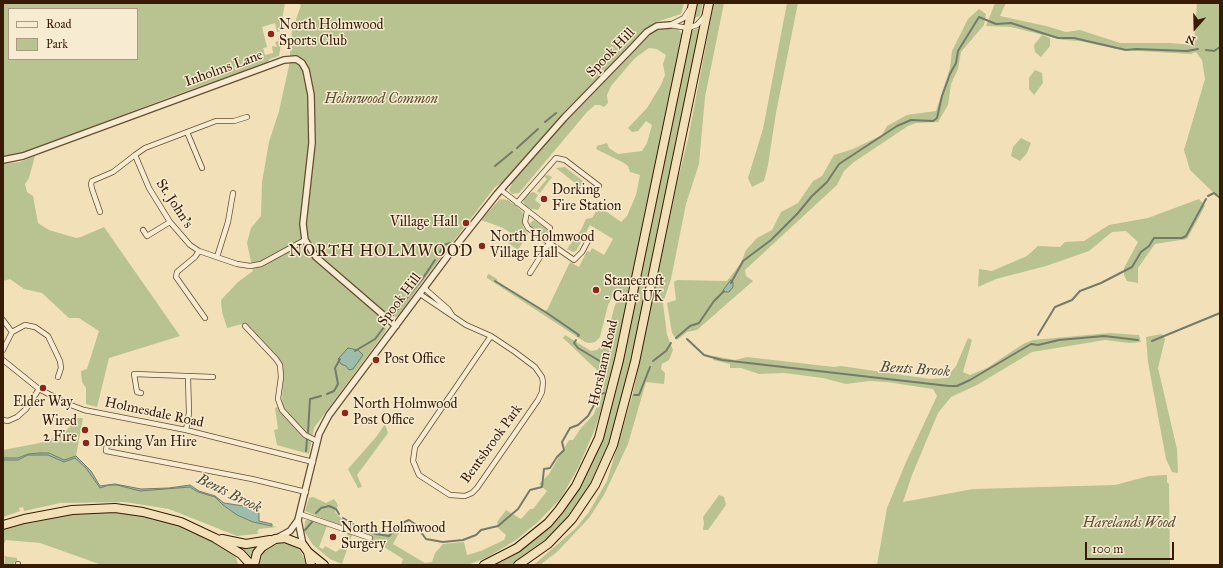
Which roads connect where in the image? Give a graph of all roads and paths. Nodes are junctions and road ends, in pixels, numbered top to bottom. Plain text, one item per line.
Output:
1 (693, 3) edge
2 (709, 3) edge
3 (708, 13) junction
4 (670, 25) junction
5 (688, 28) junction
6 (247, 117) dead end
7 (187, 132) junction
8 (135, 155) junction
9 (3, 160) edge
10 (202, 168) dead end
11 (599, 186) dead end
12 (501, 190) junction
13 (233, 193) dead end
14 (517, 203) junction
15 (527, 211) junction
16 (100, 212) dead end
17 (170, 222) junction
18 (550, 228) dead end
19 (144, 230) dead end
20 (590, 236) dead end
21 (305, 240) junction
22 (549, 243) junction
23 (199, 251) junction
24 (217, 257) junction
25 (530, 272) dead end
26 (424, 288) junction
27 (420, 294) junction
28 (452, 315) junction
29 (205, 318) dead end
30 (3, 320) edge
31 (245, 326) dead end
32 (396, 326) junction
33 (12, 332) junction
34 (492, 336) junction
35 (3, 350) edge
36 (3, 360) edge
37 (58, 377) dead end
38 (188, 377) junction
39 (213, 378) dead end
40 (39, 389) junction
41 (141, 393) dead end
42 (3, 420) edge
43 (186, 430) junction
44 (317, 441) junction
45 (107, 443) dead end
46 (313, 462) junction
47 (306, 492) junction
48 (300, 514) junction
49 (298, 520) junction
50 (3, 525) edge
51 (216, 538) junction
52 (370, 538) dead end
53 (276, 539) junction
54 (305, 548) junction
55 (251, 565) edge
56 (254, 565) edge
57 (311, 565) edge
58 (324, 565) edge
59 (484, 565) edge
60 (518, 565) edge

1 - 4 street, Spook Hill
1 - 5 highway, Horsham Road
2 - 3 highway, Horsham Road
3 - 5 street
3 - 60 highway, Horsham Road
4 - 5 street, Spook Hill
4 - 12 street, Spook Hill
5 - 59 highway, Horsham Road
6 - 7 street
7 - 8 street
7 - 10 street
8 - 16 street
8 - 17 street, St. John's
9 - 21 street, Inholms Lane
11 - 14 street
12 - 14 street
12 - 26 street, Spook Hill
13 - 24 street
14 - 15 street
15 - 18 street
15 - 22 street
17 - 19 street
17 - 23 street, St. John's
20 - 22 street
21 - 24 street, St. John's
21 - 32 street, Inholms Lane
22 - 25 street
23 - 24 street, St. John's
23 - 29 street
26 - 27 street, Spook Hill
26 - 28 street, Bentsbrook Park
27 - 28 street, Bentsbrook Park
27 - 32 street, Spook Hill
28 - 34 street, Bentsbrook Park
30 - 33 street
31 - 44 street
32 - 44 street, Spook Hill
33 - 35 street
33 - 37 street
34 - 34 street, Bentsbrook Park
36 - 40 street, Holmesdale Road
38 - 39 street
38 - 41 street
38 - 43 street
40 - 42 street
40 - 43 street, Holmesdale Road
43 - 46 street, Holmesdale Road
44 - 46 street, Spook Hill
45 - 47 street
46 - 47 street, Spook Hill
47 - 48 street, Spook Hill
48 - 49 street, Spook Hill
48 - 52 street
49 - 53 street, Spook Hill
49 - 54 street, Spook Hill
50 - 51 highway
51 - 53 highway
51 - 55 highway
53 - 54 highway
53 - 56 highway
54 - 57 highway
54 - 58 highway

